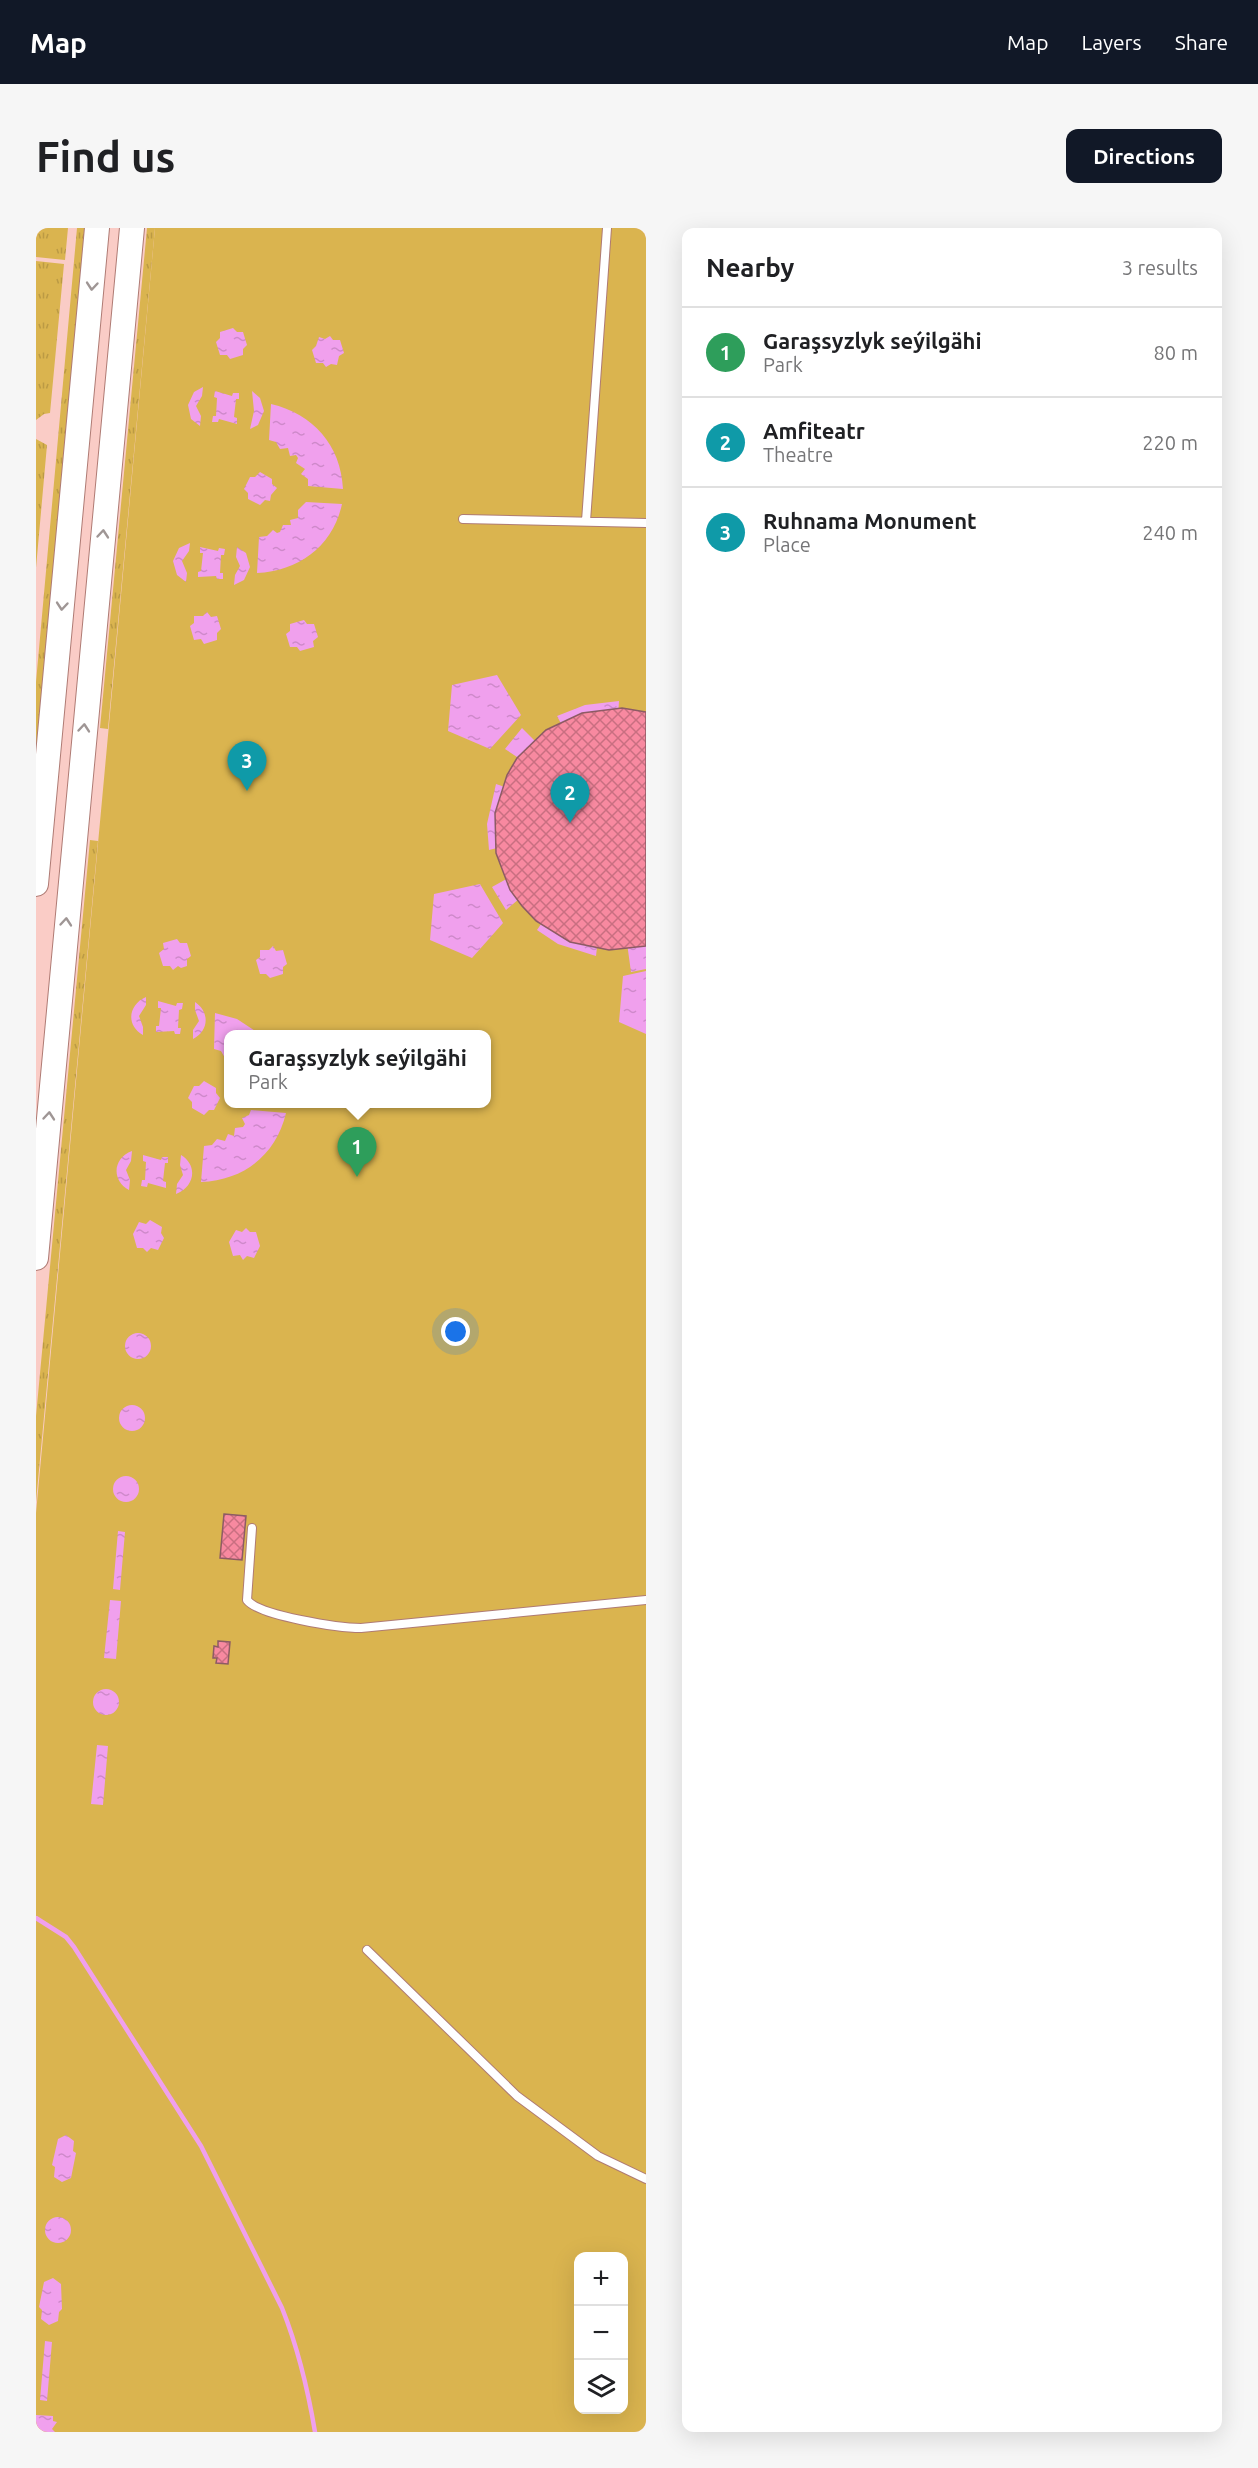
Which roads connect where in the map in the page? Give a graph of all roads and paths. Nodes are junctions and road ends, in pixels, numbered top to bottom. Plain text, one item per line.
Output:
1 (97, 228) edge
2 (132, 228) edge
3 (607, 228) edge
4 (463, 519) dead end
5 (586, 521) junction
6 (646, 524) edge
7 (36, 884) edge
8 (36, 1258) edge
9 (252, 1528) dead end
10 (646, 1600) edge
11 (367, 1950) dead end
12 (646, 2179) edge

1 -> 7 main road
8 -> 2 main road
3 - 5 lane
4 - 5 lane
5 - 6 lane
9 - 10 lane
11 - 12 lane

